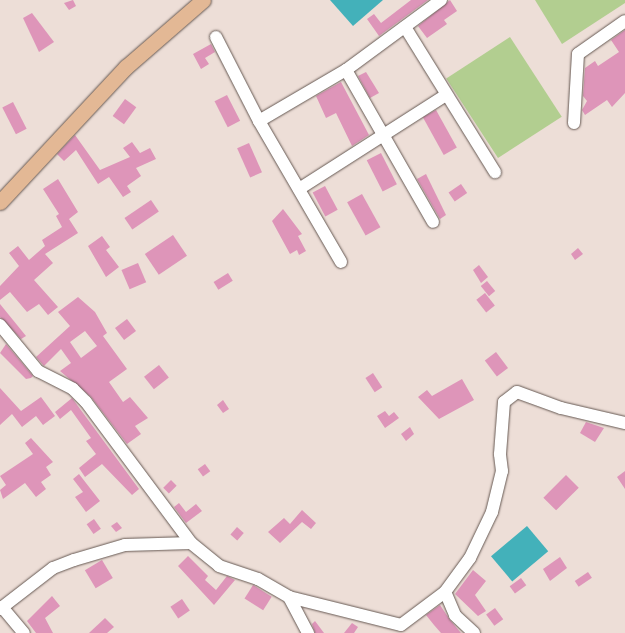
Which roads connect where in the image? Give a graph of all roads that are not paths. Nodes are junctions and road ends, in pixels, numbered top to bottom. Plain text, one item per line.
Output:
1 (203, 0) edge
2 (441, 0) edge
3 (625, 21) edge
4 (405, 27) junction
5 (216, 37) dead end
6 (346, 70) junction
7 (446, 95) junction
8 (259, 121) junction
9 (574, 123) dead end
10 (495, 172) dead end
11 (299, 189) junction
12 (0, 202) edge
13 (433, 222) dead end
14 (341, 262) dead end
15 (0, 325) edge
16 (625, 423) edge
17 (191, 543) junction
18 (445, 592) junction
19 (289, 597) junction
20 (1, 608) edge
21 (400, 629) edge
22 (24, 633) edge
23 (308, 633) edge
24 (474, 633) edge

1 - 12 main road
2 - 4 street
3 - 9 street
4 - 6 street
4 - 7 street
5 - 8 street
6 - 8 street
6 - 13 street
7 - 10 street
7 - 11 street
8 - 11 street
11 - 14 street
15 - 17 street
16 - 18 street
17 - 19 street
17 - 20 street
18 - 21 street
18 - 24 street
19 - 21 street
19 - 23 street
20 - 22 street

